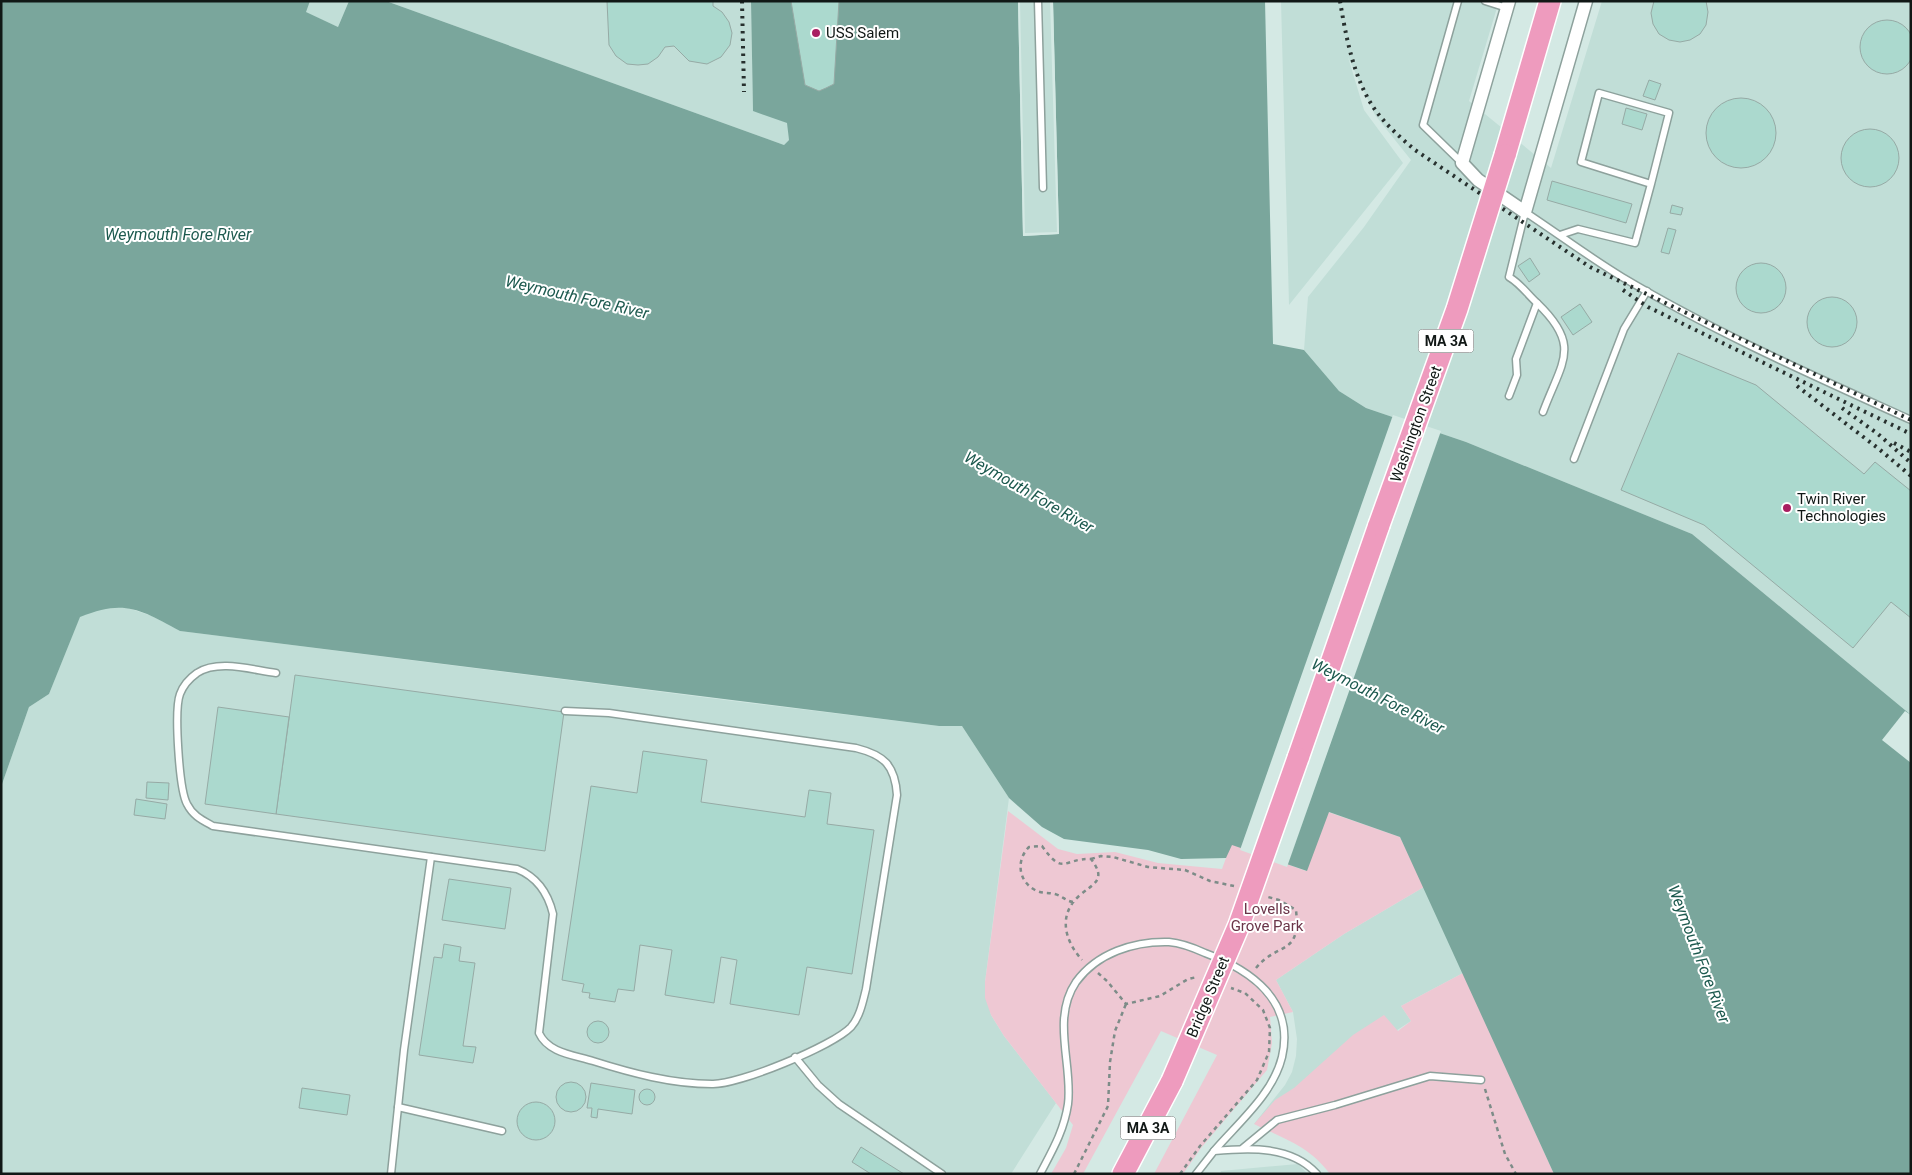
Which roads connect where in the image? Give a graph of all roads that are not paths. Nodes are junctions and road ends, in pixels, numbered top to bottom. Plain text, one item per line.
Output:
1 (1038, 1) edge
2 (1458, 1) edge
3 (1485, 1) edge
4 (1550, 1) edge
5 (1586, 1) edge
6 (1508, 5) edge
7 (1462, 163) junction
8 (1651, 184) junction
9 (1043, 188) dead end
10 (1525, 212) junction
11 (1560, 235) junction
12 (1647, 291) junction
13 (1537, 303) junction
14 (1509, 396) dead end
15 (1543, 412) dead end
16 (1911, 420) edge
17 (1574, 459) dead end
18 (1327, 672) joint
19 (276, 673) dead end
20 (565, 711) dead end
21 (431, 857) junction
22 (796, 1057) junction
23 (1481, 1080) road end
24 (398, 1107) junction
25 (502, 1131) dead end
26 (1244, 1148) junction
27 (1214, 1151) junction
28 (391, 1174) edge
29 (942, 1174) edge
30 (1040, 1174) edge
31 (1123, 1174) edge
32 (1196, 1174) edge
33 (1317, 1174) edge

1 - 9 lane
2 - 7 lane
3 - 6 lane
4 - 18 main road, Washington Street / MA 3A, bridge
5 - 10 street
6 - 7 street
7 - 10 street
8 - 8 lane
8 - 11 lane
10 - 11 lane
10 - 13 lane
11 - 12 lane
12 - 16 lane
12 - 17 lane
13 - 14 lane
13 - 15 lane
18 - 31 main road, Bridge Street / MA 3A, bridge
19 - 21 lane
20 - 22 lane
21 - 22 lane
21 - 24 lane
22 - 29 lane
23 - 26 lane
24 - 25 lane
24 - 28 lane
26 - 27 lane
26 - 33 lane
27 - 30 lane
27 - 32 lane

